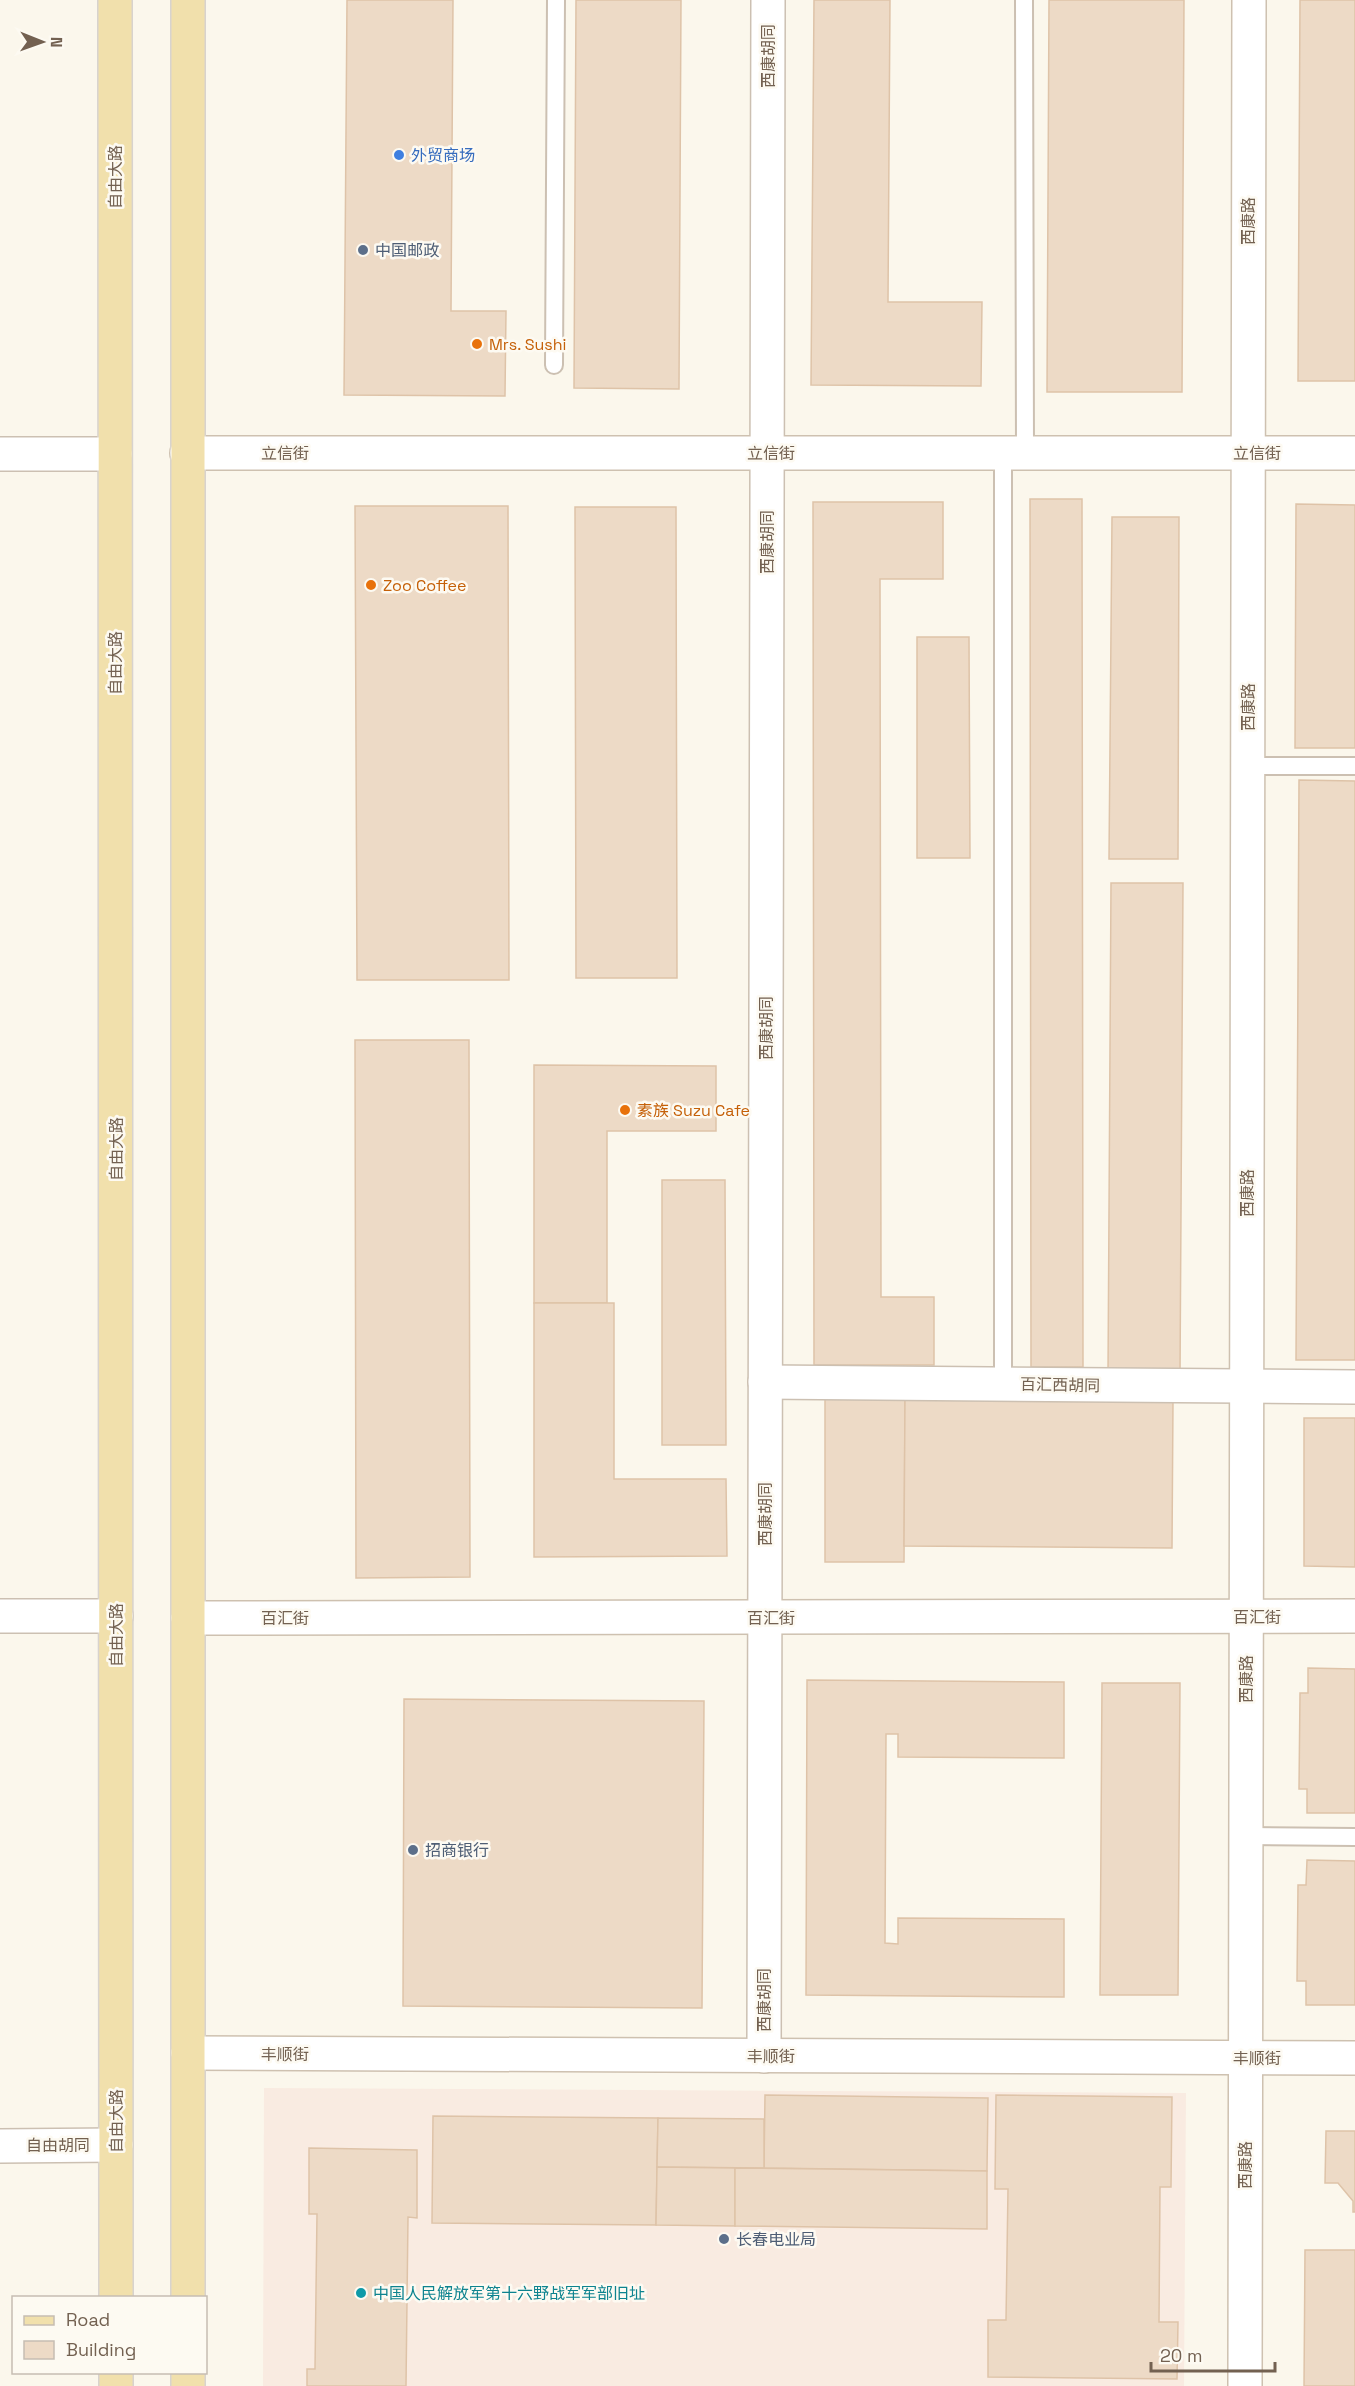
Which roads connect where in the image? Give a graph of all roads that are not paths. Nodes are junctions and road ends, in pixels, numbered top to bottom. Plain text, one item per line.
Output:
1 (115, 0) edge
2 (188, 0) edge
3 (556, 0) edge
4 (768, 0) edge
5 (1024, 0) edge
6 (1249, 0) edge
7 (554, 365) dead end
8 (187, 453) junction
9 (767, 453) junction
10 (1014, 453) junction
11 (1248, 453) junction
12 (1355, 453) edge
13 (0, 454) edge
14 (115, 454) junction
15 (1247, 766) junction
16 (1355, 766) edge
17 (765, 1382) junction
18 (1003, 1384) junction
19 (1247, 1387) junction
20 (1355, 1387) edge
21 (0, 1616) edge
22 (116, 1616) junction
23 (1355, 1616) edge
24 (1246, 1617) junction
25 (188, 1618) junction
26 (764, 1618) junction
27 (1246, 1836) junction
28 (1355, 1837) edge
29 (188, 2054) junction
30 (764, 2056) junction
31 (1246, 2058) junction
32 (1355, 2058) edge
33 (116, 2145) junction
34 (0, 2146) edge
35 (116, 2296) edge
36 (188, 2296) edge
37 (1245, 2386) edge

1 - 14 main road, 自由大路
2 - 8 main road
3 - 7 lane
4 - 9 street, 西康胡同
5 - 10 lane
6 - 11 street, 西康路
8 - 9 street, 立信街
8 - 25 main road
9 - 10 street, 立信街
9 - 17 street, 西康胡同
10 - 11 street, 立信街
10 - 18 lane
11 - 12 street, 立信街
11 - 15 street, 西康路
13 - 14 street
14 - 22 main road, 自由大路
15 - 16 lane
15 - 19 street, 西康路
17 - 18 street, 百汇西胡同
17 - 26 street, 西康胡同
18 - 19 street, 百汇西胡同
19 - 20 street, 百汇西胡同
19 - 24 street, 西康路
21 - 22 street
22 - 33 main road, 自由大路
23 - 24 street, 百汇街
24 - 26 street, 百汇街
24 - 27 street, 西康路
25 - 26 street, 百汇街
25 - 29 main road
26 - 30 street, 西康胡同
27 - 28 lane
27 - 31 street, 西康路
29 - 30 street, 丰顺街
29 - 36 main road
30 - 31 street, 丰顺街
31 - 32 street, 丰顺街
31 - 37 street, 西康路
33 - 34 street, 自由胡同
33 - 35 main road, 自由大路

